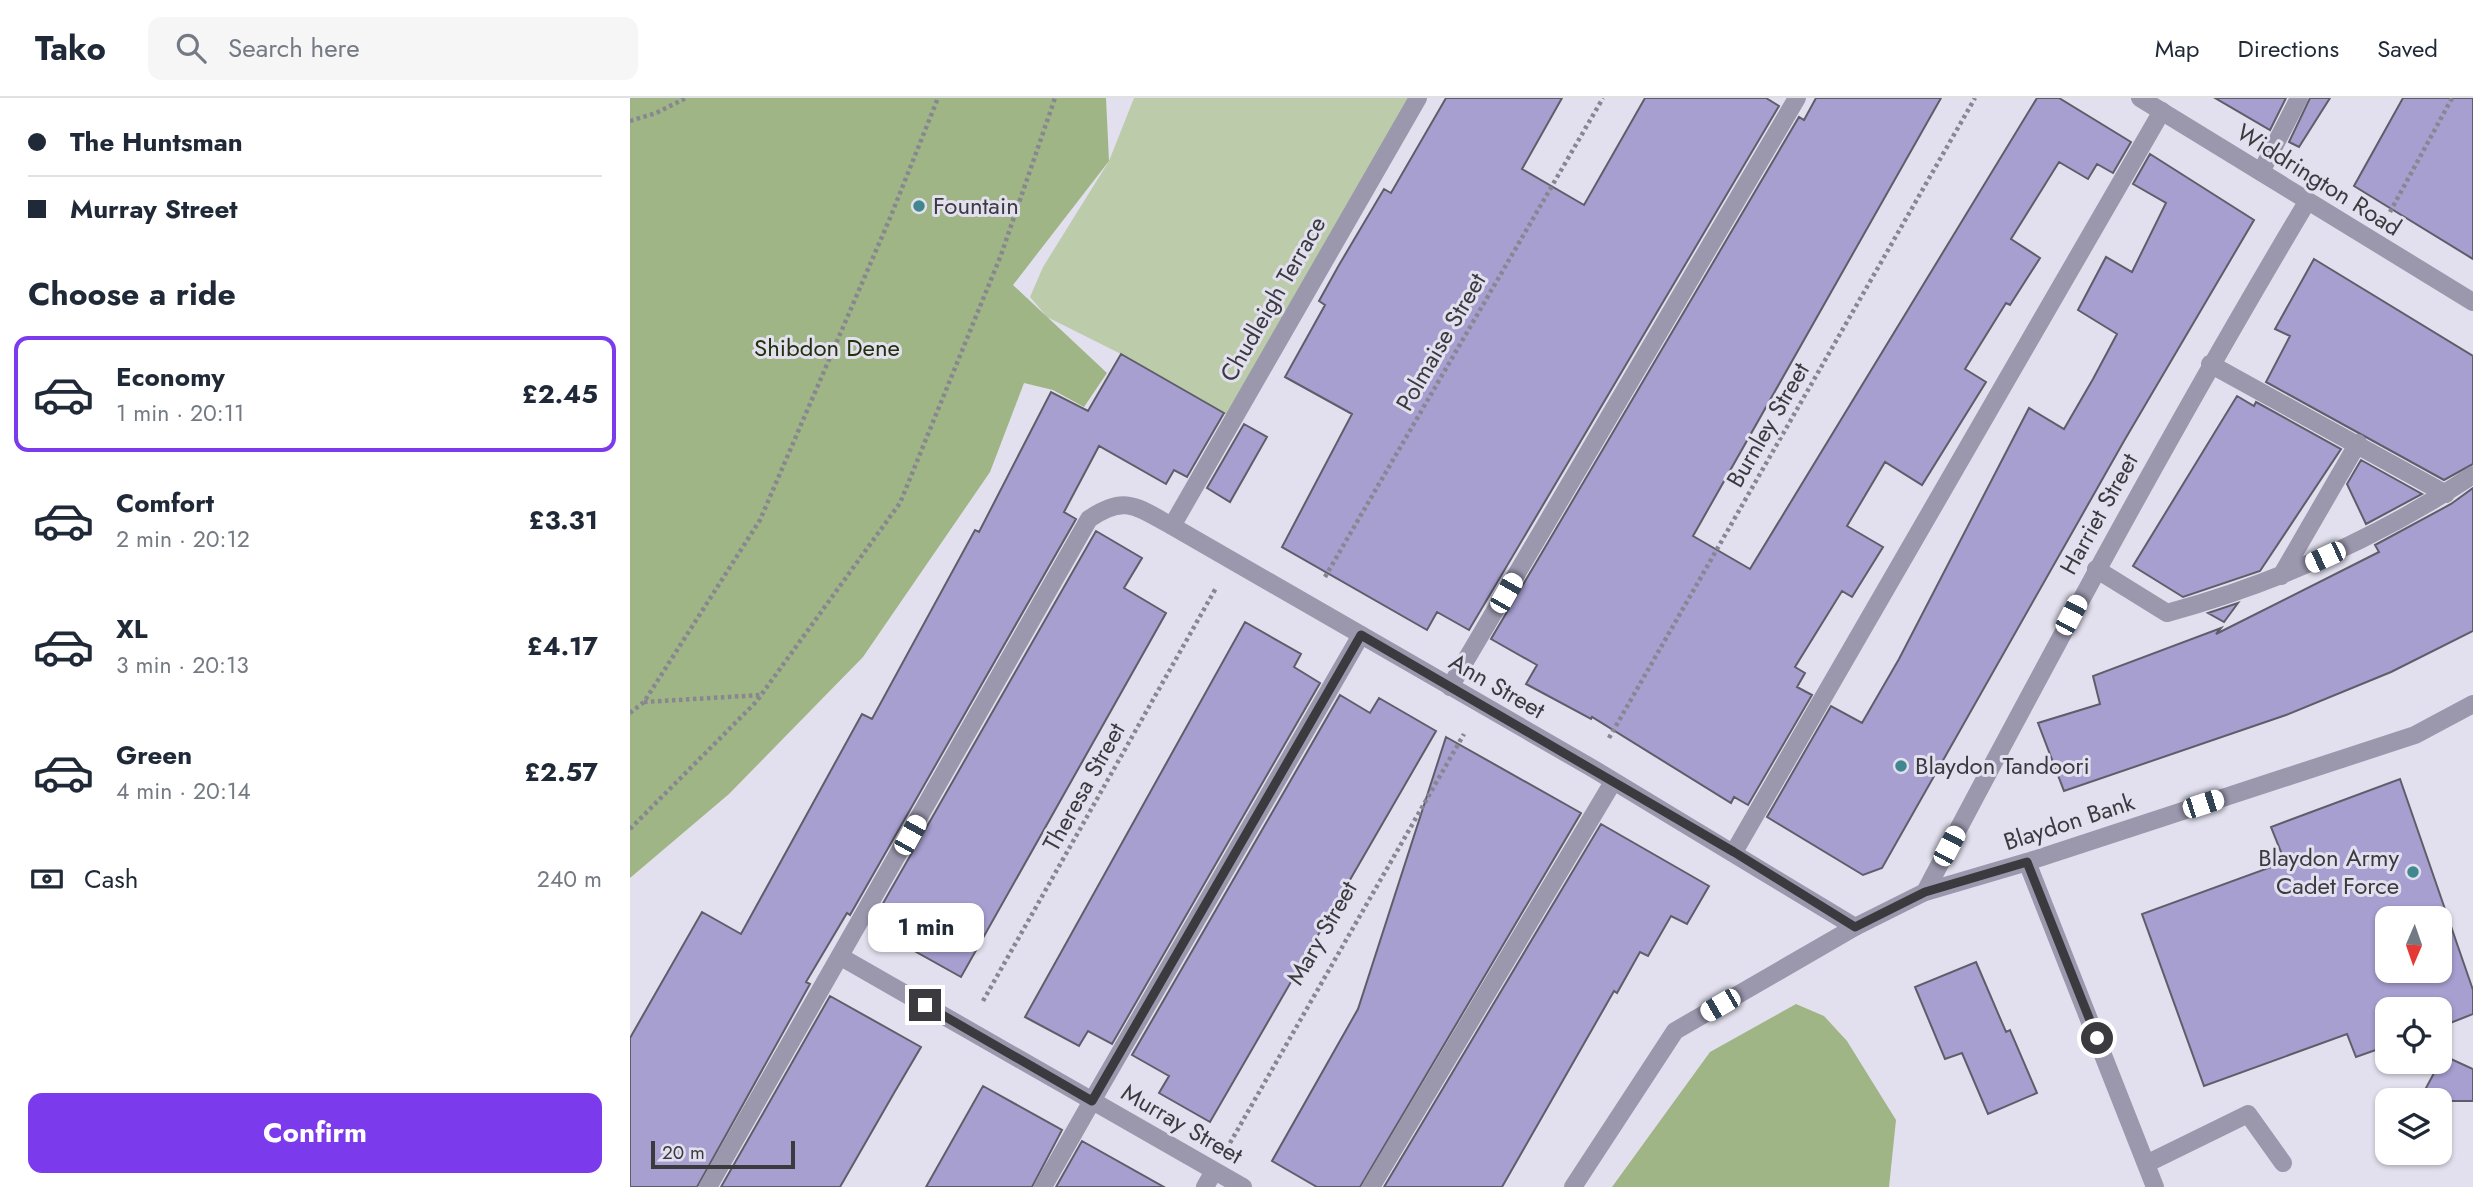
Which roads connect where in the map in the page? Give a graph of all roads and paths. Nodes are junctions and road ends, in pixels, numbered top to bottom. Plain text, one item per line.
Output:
1 (687, 98) edge
2 (938, 98) edge
3 (1055, 98) edge
4 (1418, 98) edge
5 (1603, 98) edge
6 (1797, 98) edge
7 (1975, 98) edge
8 (2140, 98) edge
9 (2300, 98) edge
10 (2452, 98) edge
11 (2162, 111) junction
12 (630, 121) edge
13 (2261, 172) junction
14 (2307, 202) junction
15 (2373, 244) junction
16 (2473, 302) edge
17 (2210, 364) junction
18 (2358, 443) junction
19 (2473, 475) edge
20 (2446, 494) junction
21 (1172, 526) junction
22 (1231, 562) junction
23 (2096, 569) junction
24 (2281, 576) junction
25 (1308, 605) junction
26 (1361, 635) junction
27 (1450, 687) junction
28 (762, 695) junction
29 (644, 702) junction
30 (1481, 704) junction
31 (2473, 704) edge
32 (630, 713) edge
33 (1592, 768) junction
34 (1613, 782) junction
35 (630, 829) edge
36 (1734, 852) junction
37 (2027, 862) junction
38 (1925, 892) junction
39 (1855, 927) junction
40 (841, 957) junction
41 (967, 1029) junction
42 (1092, 1101) junction
43 (2148, 1163) junction
44 (2283, 1163) dead end
45 (1214, 1171) junction
46 (708, 1187) edge
47 (1043, 1187) edge
48 (1205, 1187) edge
49 (1243, 1187) edge
50 (1371, 1187) edge
51 (1573, 1187) edge
52 (2155, 1187) edge

1 - 12 path
2 - 29 path
3 - 28 path
4 - 21 street, Chudleigh Terrace
5 - 25 path, Polmaise Street
6 - 27 street
7 - 33 path, Burnley Street
8 - 11 street, Widdrington Road
9 - 13 street
10 - 15 path
11 - 13 street, Widdrington Road
11 - 36 street
13 - 14 street, Widdrington Road
14 - 15 street, Widdrington Road
14 - 17 street, Harriet Street
15 - 16 street, Widdrington Road
17 - 18 street
17 - 23 street, Harriet Street
18 - 20 street
18 - 24 street
19 - 20 street
20 - 24 street
21 - 22 street, Ann Street
21 - 40 street, Ann Street
22 - 25 street, Ann Street
22 - 41 path, Theresa Street
23 - 24 street
23 - 38 street, Harriet Street
25 - 26 street, Ann Street
26 - 27 street, Ann Street
26 - 42 street
27 - 30 street, Ann Street
28 - 29 path
28 - 35 path
29 - 32 path
30 - 33 street, Ann Street
30 - 45 path, Mary Street
31 - 37 street, Blaydon Bank
33 - 34 street, Ann Street
34 - 36 street, Ann Street
34 - 50 street
36 - 39 street, Ann Street
37 - 38 street, Blaydon Bank
37 - 43 street
38 - 39 street, Blaydon Bank
39 - 51 street, Blaydon Bank
40 - 41 street, Murray Street
40 - 46 street
41 - 42 street, Murray Street
42 - 45 street, Murray Street
42 - 47 street
43 - 44 street
43 - 52 street
45 - 48 street
45 - 49 street, Murray Street

